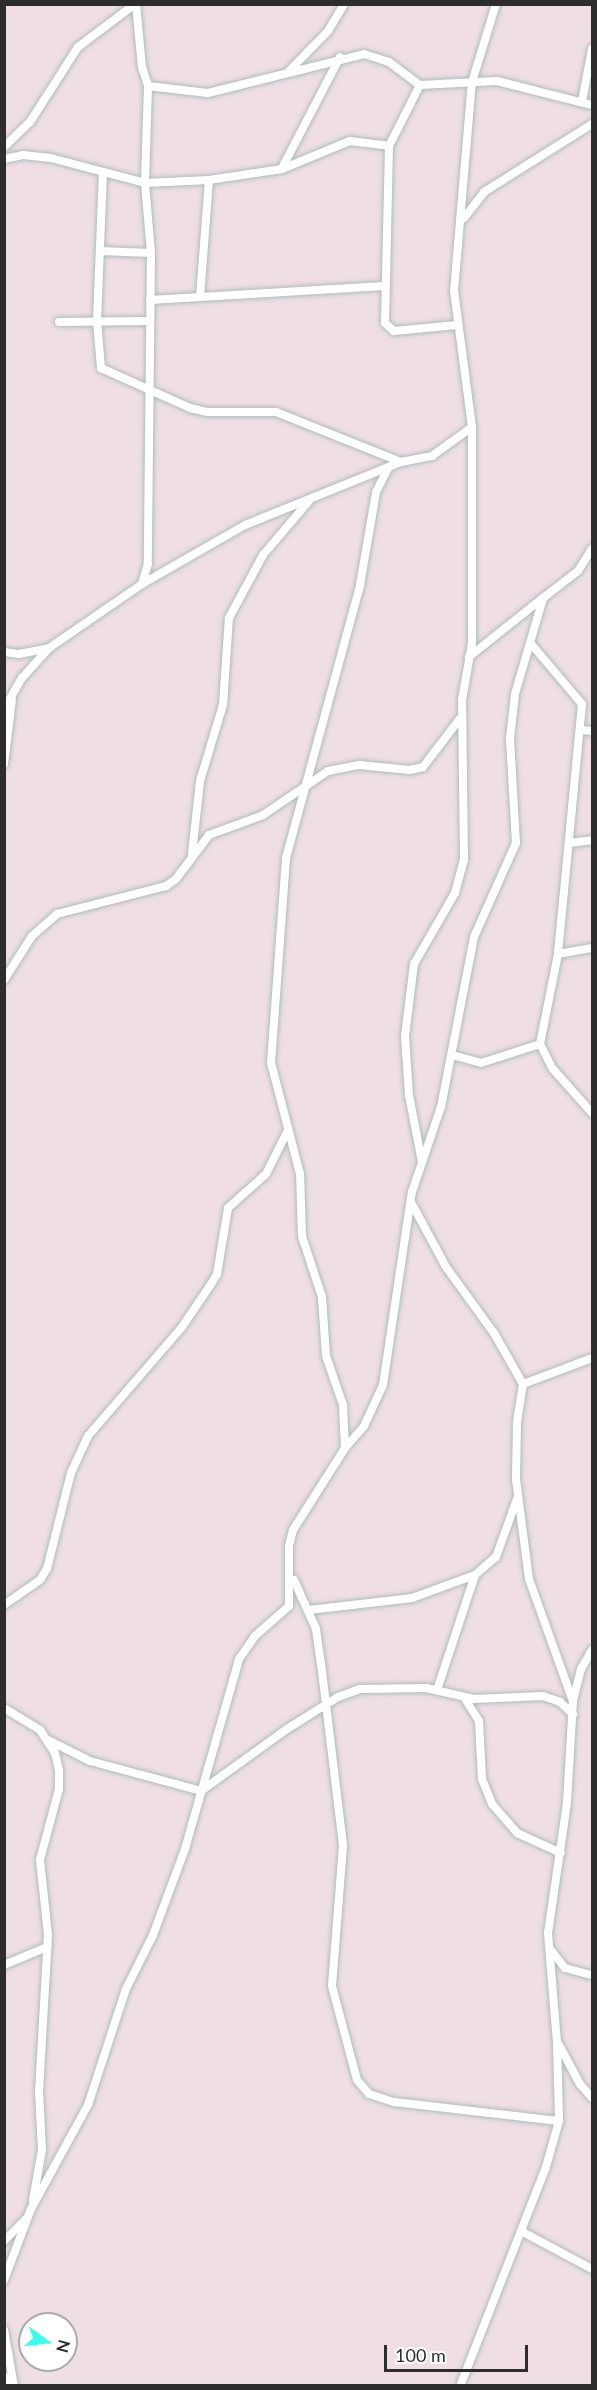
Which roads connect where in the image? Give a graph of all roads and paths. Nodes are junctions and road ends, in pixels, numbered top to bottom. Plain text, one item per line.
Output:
1 (136, 4) edge
2 (344, 4) edge
3 (496, 4) edge
4 (592, 49) edge
5 (340, 57) junction
6 (289, 71) junction
7 (472, 82) junction
8 (420, 85) junction
9 (148, 86) junction
10 (582, 101) junction
11 (592, 105) edge
12 (592, 124) edge
13 (389, 146) junction
14 (4, 147) edge
15 (4, 159) edge
16 (282, 169) junction
17 (103, 172) junction
18 (209, 180) junction
19 (145, 183) junction
20 (463, 221) junction
21 (100, 251) junction
22 (151, 253) junction
23 (385, 286) junction
24 (200, 297) junction
25 (150, 300) junction
26 (97, 321) junction
27 (149, 321) junction
28 (59, 322) dead end
29 (457, 325) junction
30 (149, 392) junction
31 (472, 427) junction
32 (401, 462) junction
33 (388, 468) junction
34 (312, 499) junction
35 (592, 549) edge
36 (142, 584) junction
37 (543, 598) junction
38 (532, 645) junction
39 (49, 648) junction
40 (4, 652) edge
41 (469, 657) junction
42 (13, 693) junction
43 (4, 709) edge
44 (462, 716) junction
45 (581, 730) junction
46 (592, 731) edge
47 (4, 764) edge
48 (308, 781) junction
49 (592, 840) edge
50 (569, 843) junction
51 (192, 854) junction
52 (592, 948) edge
53 (558, 954) junction
54 (4, 980) edge
55 (540, 1044) junction
56 (452, 1055) junction
57 (592, 1113) edge
58 (287, 1132) junction
59 (423, 1163) junction
60 (412, 1204) junction
61 (592, 1358) edge
62 (523, 1384) junction
63 (345, 1448) junction
64 (518, 1496) junction
65 (291, 1573) junction
66 (475, 1575) junction
67 (4, 1605) edge
68 (309, 1610) junction
69 (592, 1650) edge
70 (437, 1690) junction
71 (464, 1697) junction
72 (573, 1701) junction
73 (324, 1706) junction
74 (4, 1708) edge
75 (573, 1714) junction
76 (48, 1740) junction
77 (201, 1791) junction
78 (561, 1853) junction
79 (548, 1946) junction
80 (47, 1947) junction
81 (4, 1965) edge
82 (592, 1975) edge
83 (557, 2042) junction
84 (592, 2098) edge
85 (559, 2121) junction
86 (30, 2212) junction
87 (521, 2231) junction
88 (4, 2241) edge
89 (592, 2269) edge
90 (4, 2280) edge
91 (4, 2330) edge
92 (4, 2376) edge
93 (12, 2385) edge
94 (460, 2385) edge

1 - 9 street
1 - 14 street
2 - 6 street
3 - 7 street
4 - 10 street
5 - 6 street
5 - 8 street
5 - 16 street
6 - 9 street
7 - 8 street
7 - 10 street
7 - 20 street
8 - 13 street
9 - 19 street
10 - 11 street
12 - 20 street
13 - 16 street
13 - 23 street
15 - 17 street
16 - 18 street
17 - 19 street
17 - 21 street
18 - 19 street
18 - 24 street
19 - 22 street
20 - 29 street
21 - 22 street
21 - 26 street
22 - 25 street
23 - 24 street
23 - 29 street
24 - 25 street
25 - 27 street
26 - 27 street
26 - 28 street
26 - 30 street
27 - 30 street
29 - 31 street
30 - 32 street
30 - 36 street
31 - 32 street
31 - 41 street
32 - 33 street
33 - 34 street
33 - 48 street
34 - 36 street
34 - 51 street
35 - 37 street
36 - 39 street
37 - 38 street
37 - 41 street
38 - 45 street
38 - 56 street
39 - 40 street
39 - 42 street
41 - 44 street
42 - 43 street
42 - 47 street
44 - 48 street
44 - 59 street
45 - 46 street
45 - 50 street
48 - 51 street
48 - 58 street
49 - 50 street
50 - 53 street
51 - 54 street
52 - 53 street
53 - 55 street
55 - 56 street
55 - 57 street
56 - 59 street
58 - 63 street
58 - 67 street
59 - 60 street
60 - 62 street
60 - 63 street
61 - 62 street
62 - 64 street
63 - 65 street
64 - 66 street
64 - 72 street
65 - 68 street
65 - 77 street
66 - 68 street
66 - 70 street
68 - 73 street
69 - 72 street
70 - 71 street
70 - 73 street
71 - 75 street
71 - 78 street
72 - 75 street
73 - 77 street
73 - 85 street
74 - 76 street
75 - 78 street
76 - 77 street
76 - 80 street
77 - 86 street
78 - 79 street
79 - 82 street
79 - 83 street
80 - 81 street
80 - 86 street
83 - 84 street
83 - 85 street
85 - 87 street
86 - 88 street
86 - 90 street
87 - 89 street
87 - 94 street
91 - 93 street
92 - 93 street

